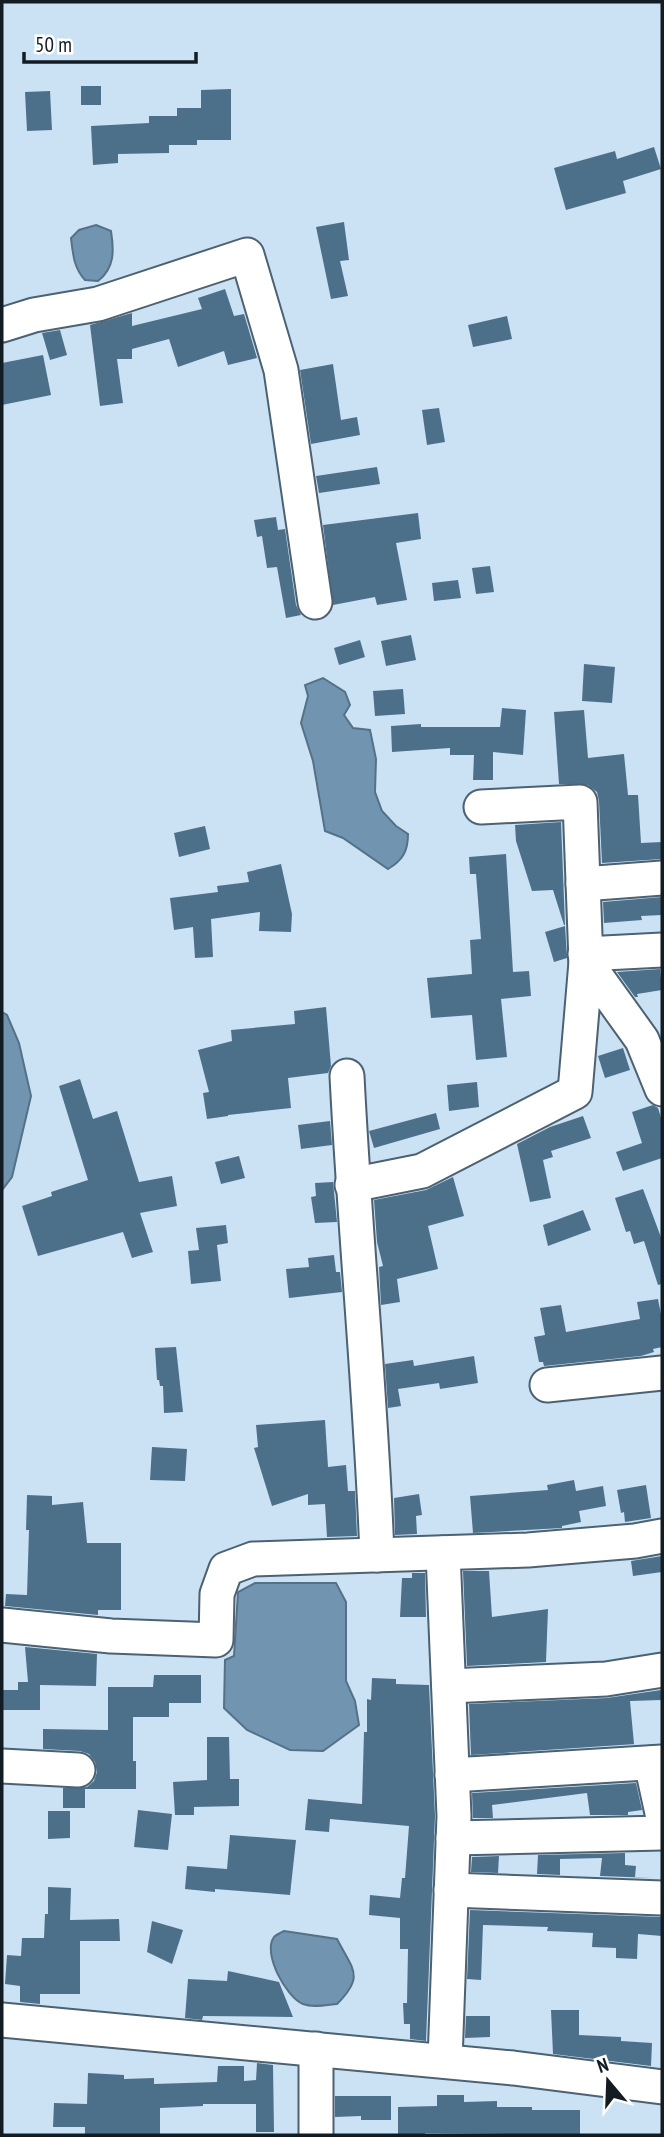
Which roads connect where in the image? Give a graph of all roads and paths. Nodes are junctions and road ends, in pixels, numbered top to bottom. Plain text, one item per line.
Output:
1 (2, 325) edge
2 (315, 602) dead end
3 (481, 807) dead end
4 (662, 878) edge
5 (583, 884) junction
6 (662, 950) edge
7 (585, 958) junction
8 (347, 1076) dead end
9 (662, 1089) edge
10 (352, 1185) junction
11 (662, 1373) edge
12 (547, 1385) dead end
13 (662, 1536) edge
14 (443, 1553) junction
15 (377, 1555) junction
16 (2, 1625) edge
17 (662, 1670) edge
18 (449, 1686) junction
19 (657, 1762) edge
20 (2, 1766) edge
21 (78, 1770) dead end
22 (452, 1775) junction
23 (662, 1813) edge
24 (662, 1833) edge
25 (453, 1838) junction
26 (451, 1890) junction
27 (662, 1898) edge
28 (2, 2020) edge
29 (316, 2049) junction
30 (445, 2061) junction
31 (662, 2087) edge
32 (316, 2135) edge

1 - 2 street
3 - 5 street
4 - 5 street
5 - 7 street
6 - 7 street
7 - 9 street
7 - 10 street
8 - 10 street
10 - 15 street
11 - 12 street
13 - 14 street
14 - 15 street
14 - 18 street
15 - 16 street
17 - 18 street
18 - 22 street
19 - 22 street
19 - 23 street
20 - 21 street
22 - 25 street
24 - 25 street
25 - 26 street
26 - 27 street
26 - 30 street
28 - 29 street
29 - 30 street
29 - 32 street
30 - 31 street

